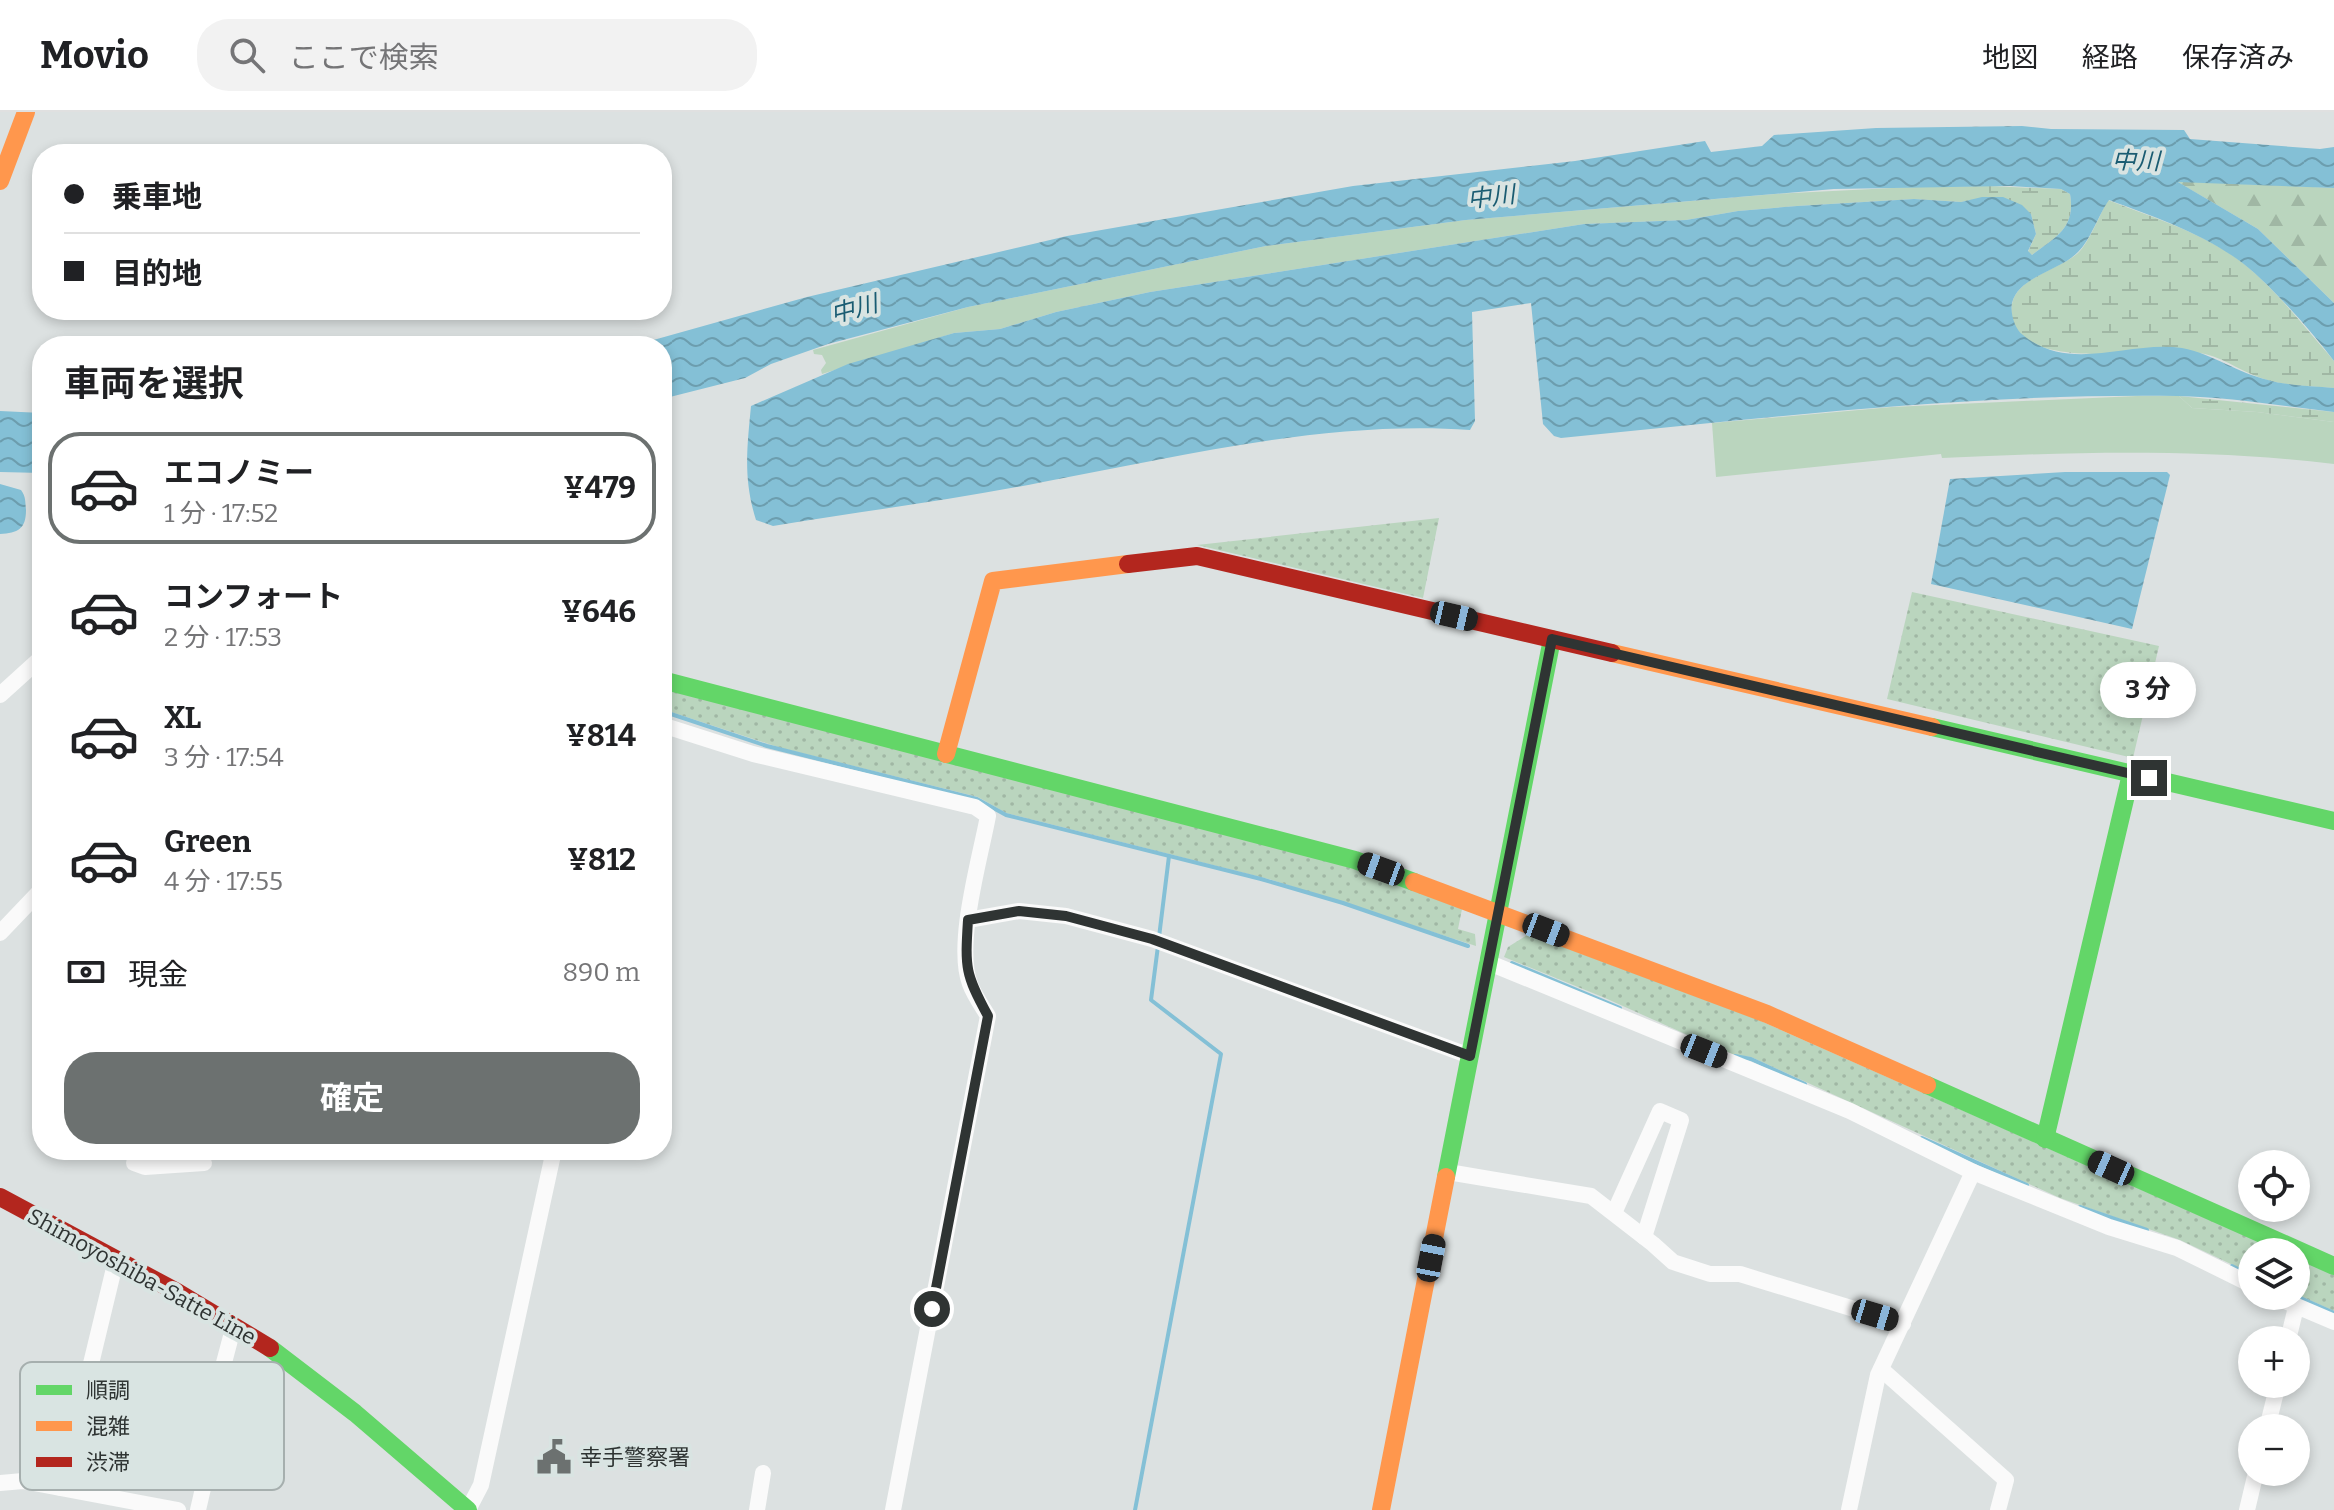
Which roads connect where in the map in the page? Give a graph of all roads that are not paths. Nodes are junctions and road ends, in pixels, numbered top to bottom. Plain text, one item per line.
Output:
1 (26, 112) edge
2 (0, 181) edge
3 (1552, 639) junction
4 (32, 666) edge
5 (672, 683) edge
6 (0, 695) edge
7 (672, 728) edge
8 (946, 754) junction
9 (2131, 774) junction
10 (2334, 821) edge
11 (32, 899) edge
12 (1498, 912) junction
13 (968, 920) junction
14 (0, 933) edge
15 (1487, 962) junction
16 (1470, 1056) junction
17 (2045, 1139) junction
18 (552, 1160) edge
19 (134, 1163) dead end
20 (204, 1163) dead end
21 (1448, 1172) junction
22 (1973, 1172) junction
23 (0, 1197) edge
24 (1614, 1213) junction
25 (1644, 1237) junction
26 (116, 1260) junction
27 (2334, 1266) edge
28 (2238, 1278) edge
29 (2304, 1310) edge
30 (2334, 1322) edge
31 (1903, 1324) junction
32 (234, 1325) junction
33 (91, 1362) edge
34 (224, 1362) edge
35 (1881, 1369) junction
36 (763, 1473) dead end
37 (20, 1481) edge
38 (0, 1483) edge
39 (2253, 1486) edge
40 (72, 1490) edge
41 (203, 1490) edge
42 (178, 1510) edge
43 (198, 1510) edge
44 (468, 1510) edge
45 (757, 1510) edge
46 (893, 1510) edge
47 (1381, 1510) edge
48 (1849, 1510) edge
49 (1998, 1510) edge
50 (2247, 1510) edge

1 - 2 street
3 - 8 street
3 - 9 street
3 - 12 street
4 - 6 street
5 - 8 street
7 - 13 street
8 - 12 street
9 - 10 street
9 - 17 street
11 - 14 street
12 - 15 street
12 - 17 street
13 - 16 street
13 - 46 street
15 - 16 street
15 - 22 street
16 - 21 street
17 - 27 street
18 - 44 street
19 - 20 street
21 - 24 street
21 - 47 street
22 - 28 street
22 - 31 street
23 - 26 street, Shimoyoshiba-Satte Line
24 - 25 street
24 - 25 street
25 - 31 street
26 - 32 street, Shimoyoshiba-Satte Line
26 - 33 street
29 - 30 street
31 - 35 street
32 - 34 street
32 - 44 street, Shimoyoshiba-Satte Line
35 - 48 street
35 - 49 street
36 - 45 street
37 - 38 street
39 - 50 street
40 - 42 street
41 - 43 street

